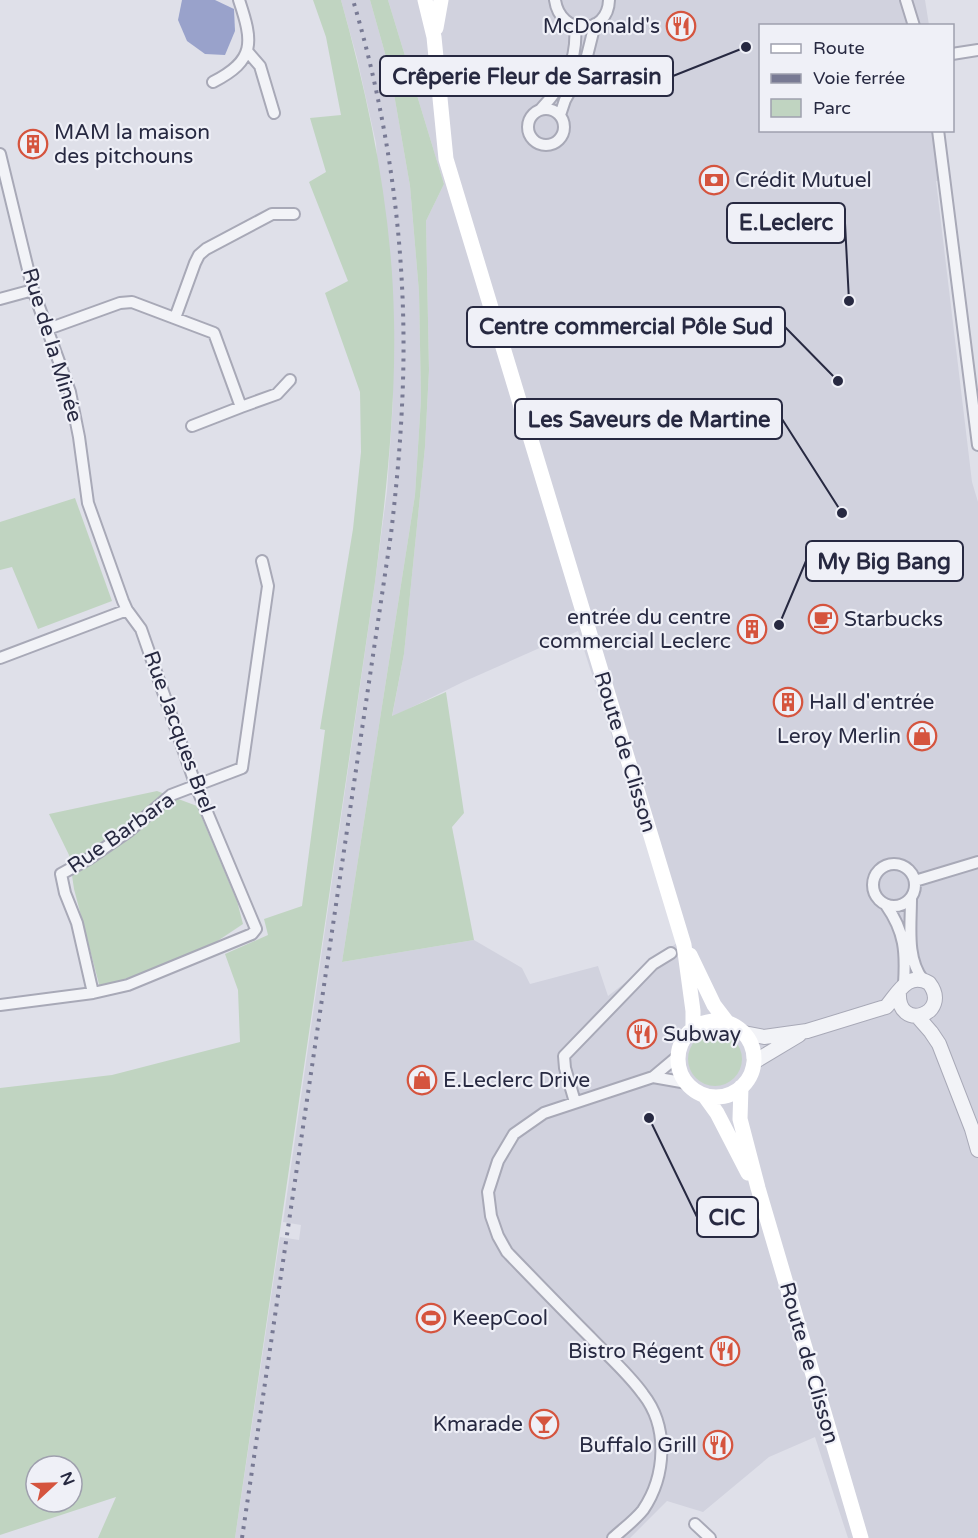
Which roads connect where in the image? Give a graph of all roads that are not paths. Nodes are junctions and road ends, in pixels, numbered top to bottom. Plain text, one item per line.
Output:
1 (239, 0) edge
2 (425, 0) edge
3 (441, 0) edge
4 (609, 0) edge
5 (906, 0) edge
6 (553, 2) edge
7 (595, 24) junction
8 (913, 24) edge
9 (575, 26) junction
10 (434, 37) junction
11 (978, 50) edge
12 (247, 51) junction
13 (954, 54) edge
14 (213, 82) dead end
15 (541, 109) junction
16 (274, 113) dead end
17 (560, 115) junction
18 (938, 132) edge
19 (0, 154) edge
20 (294, 214) dead end
21 (33, 290) junction
22 (0, 299) edge
23 (175, 318) junction
24 (48, 329) junction
25 (290, 380) dead end
26 (241, 407) junction
27 (192, 426) dead end
28 (978, 445) edge
29 (100, 537) joint
30 (262, 561) dead end
31 (126, 610) junction
32 (0, 658) edge
33 (196, 786) junction
34 (978, 862) edge
35 (915, 881) junction
36 (911, 899) junction
37 (886, 906) junction
38 (678, 949) junction
39 (923, 980) junction
40 (901, 988) junction
41 (93, 993) junction
42 (0, 1005) edge
43 (886, 1007) junction
44 (930, 1010) junction
45 (913, 1016) junction
46 (727, 1022) junction
47 (693, 1028) junction
48 (807, 1031) junction
49 (931, 1032) junction
50 (744, 1033) junction
51 (678, 1056) junction
52 (754, 1062) junction
53 (653, 1077) junction
54 (687, 1083) junction
55 (741, 1088) junction
56 (704, 1095) junction
57 (575, 1102) junction
58 (978, 1150) edge
59 (758, 1188) junction
60 (695, 1524) dead end
61 (613, 1538) edge
62 (710, 1538) edge
63 (861, 1538) edge

1 - 12 street
2 - 10 main road, Route de Clisson
3 - 10 main road, Route de Clisson
4 - 7 street
5 - 8 street
6 - 9 street
7 - 9 street
7 - 17 street
9 - 15 street
10 - 38 main road, Route de Clisson
11 - 13 street
12 - 14 street
12 - 16 street
15 - 17 street
15 - 17 street
18 - 28 street
19 - 21 street, Rue de la Minée
20 - 23 street
21 - 22 street
21 - 24 street, Rue de la Minée
23 - 24 street
23 - 26 street
24 - 29 street, Rue de la Minée
25 - 26 street
26 - 27 street
29 - 31 street, Rue Jacques Brel
30 - 33 street
31 - 32 street
31 - 33 street, Rue Jacques Brel
33 - 41 street, Rue Barbara
33 - 41 street, Rue Jacques Brel
34 - 35 street
35 - 36 street
35 - 37 street
36 - 37 street
36 - 39 street
37 - 40 street
38 - 46 main road, Route de Clisson
38 - 47 main road, Route de Clisson
38 - 57 street
39 - 40 street
39 - 44 street
40 - 43 street
40 - 45 street
41 - 42 street
43 - 45 street
43 - 48 street
44 - 45 street
44 - 49 street
45 - 49 street
46 - 47 main road
46 - 50 main road, Route de Clisson
47 - 51 main road
48 - 50 street
48 - 52 street
49 - 58 street
50 - 52 main road
51 - 53 street
51 - 54 main road
52 - 55 main road, Route de Clisson
53 - 54 street
53 - 57 street
54 - 56 main road, Route de Clisson
55 - 56 main road
55 - 59 main road, Route de Clisson
56 - 59 main road, Route de Clisson
57 - 61 street
59 - 63 main road, Route de Clisson
60 - 62 street

